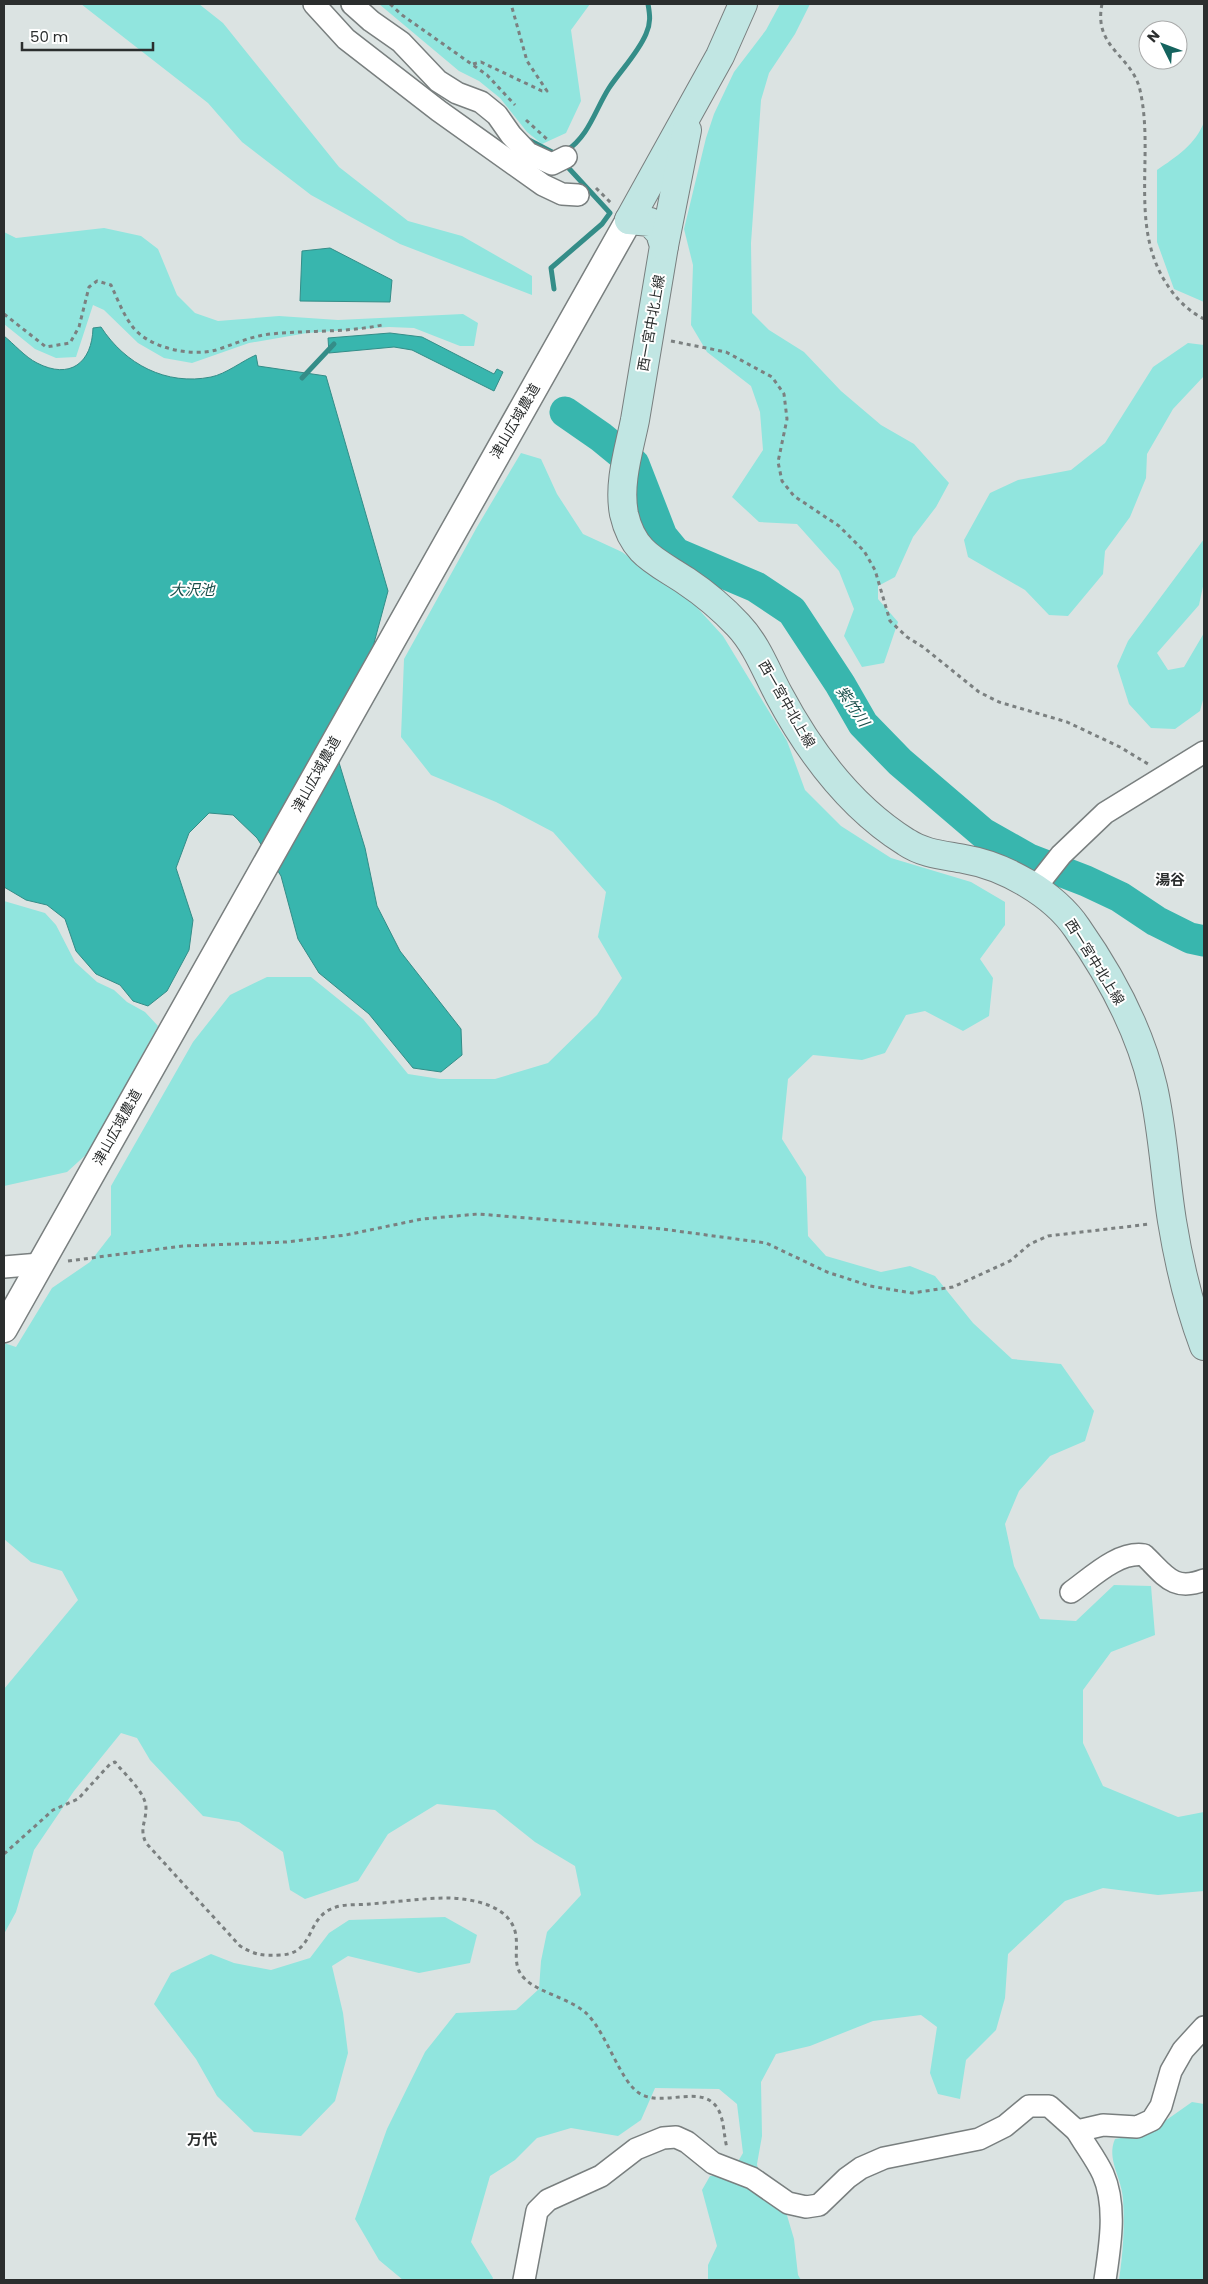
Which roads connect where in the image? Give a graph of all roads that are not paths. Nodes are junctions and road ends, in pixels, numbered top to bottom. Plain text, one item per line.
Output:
1 (314, 4) edge
2 (352, 4) edge
3 (743, 4) edge
4 (690, 111) junction
5 (566, 157) dead end
6 (578, 195) dead end
7 (629, 220) junction
8 (664, 246) junction
9 (1204, 752) edge
10 (1040, 881) junction
11 (40, 1264) junction
12 (4, 1267) edge
13 (4, 1329) edge
14 (1204, 1346) edge
15 (1204, 1580) edge
16 (1071, 1592) dead end
17 (1204, 2027) edge
18 (1077, 2131) junction
19 (524, 2280) edge
20 (1105, 2280) edge

1 - 6 street
2 - 5 street
3 - 4 main road
4 - 7 main road
4 - 8 main road, 西一宮中北上線
7 - 8 main road
7 - 11 street, 津山広域農道
8 - 10 main road, 西一宮中北上線
9 - 10 street
10 - 14 main road, 西一宮中北上線
11 - 12 street
11 - 13 street, 津山広域農道
15 - 16 street
17 - 18 street
18 - 19 street
18 - 20 street

